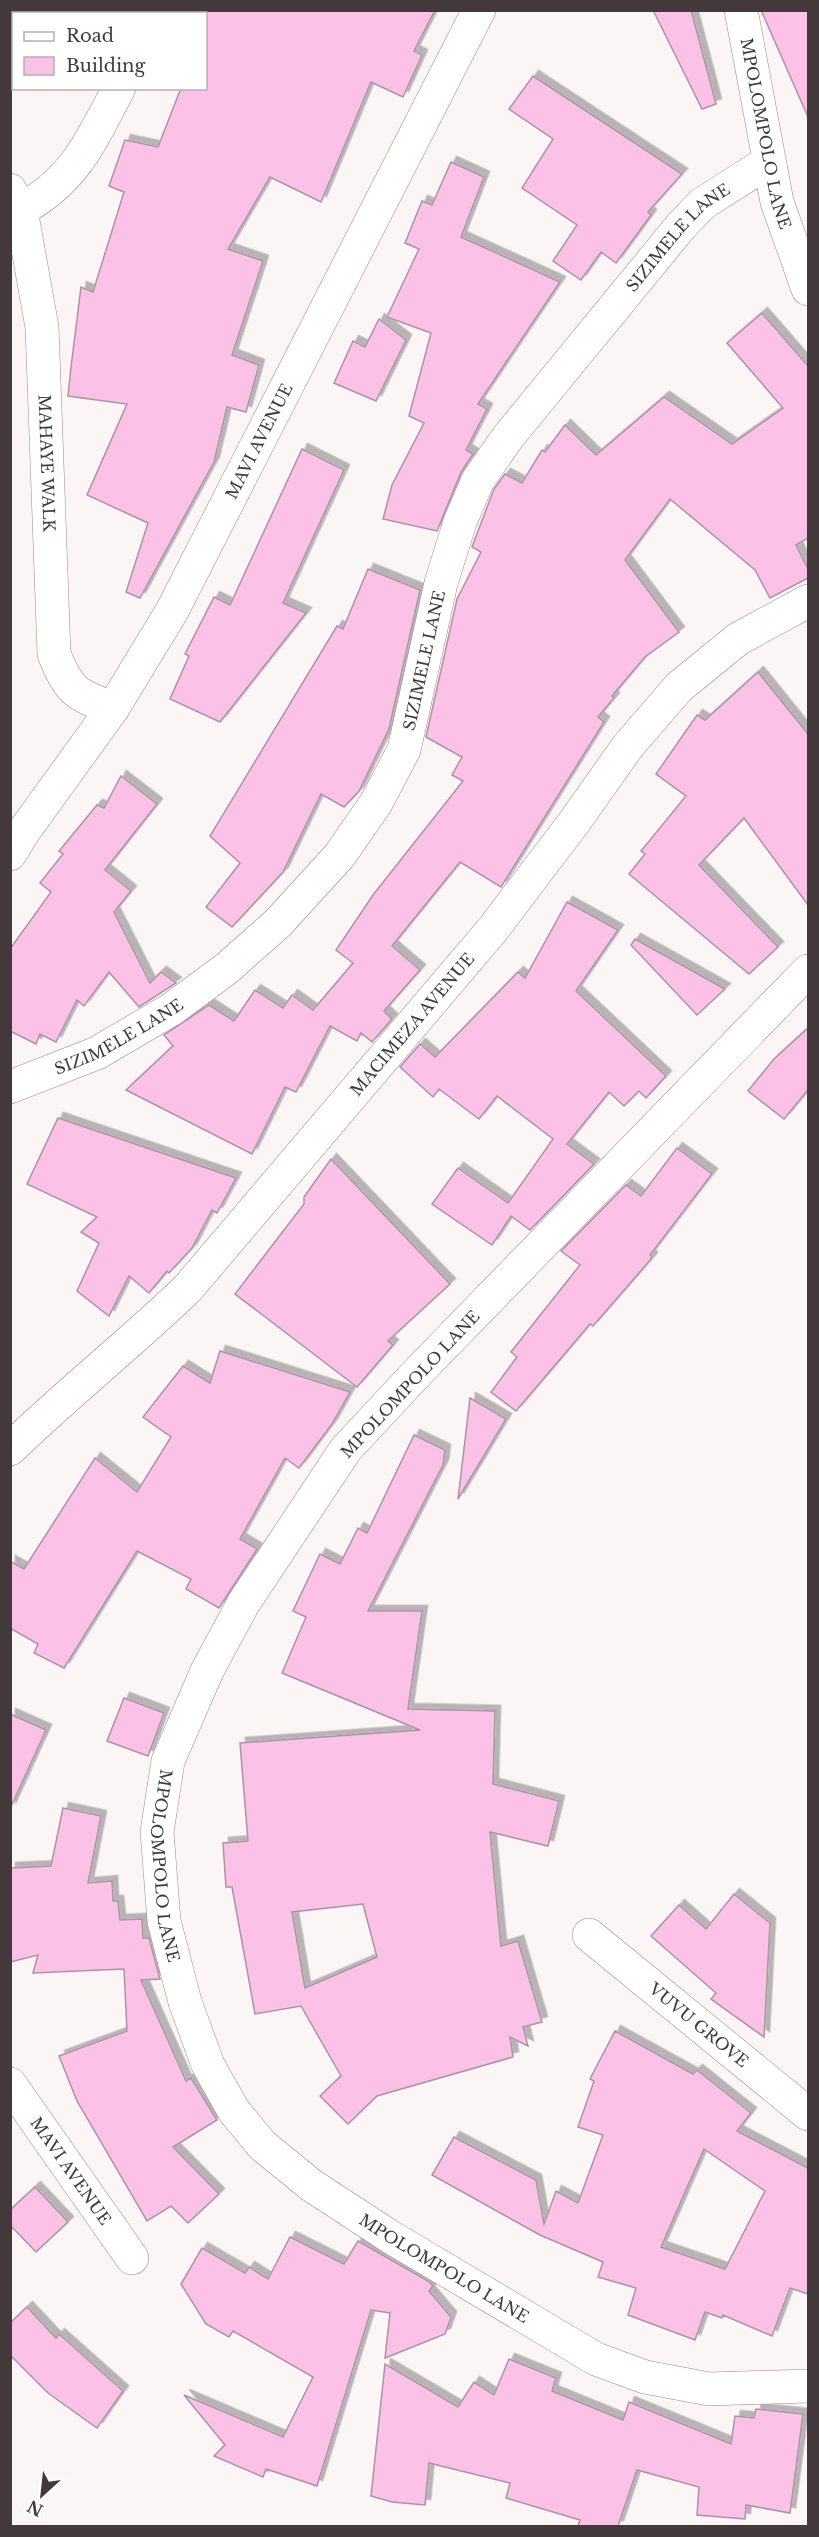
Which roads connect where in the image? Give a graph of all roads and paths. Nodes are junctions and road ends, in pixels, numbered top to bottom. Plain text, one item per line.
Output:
1 (479, 10) edge
2 (741, 10) edge
3 (118, 90) edge
4 (768, 162) junction
5 (16, 200) edge
6 (808, 289) edge
7 (808, 601) edge
8 (113, 708) junction
9 (10, 854) edge
10 (808, 971) edge
11 (10, 1087) edge
12 (10, 1449) edge
13 (589, 1935) dead end
14 (10, 2084) edge
15 (808, 2114) edge
16 (132, 2258) dead end
17 (808, 2386) edge

1 - 8 street, MAVI AVENUE
2 - 4 street, MPOLOMPOLO LANE
3 - 5 street
4 - 6 street, MPOLOMPOLO LANE
4 - 11 street, SIZIMELE LANE
5 - 8 street, MAHAYE WALK
7 - 12 street, MACIMEZA AVENUE
8 - 9 street, MAVI AVENUE
10 - 17 street, MPOLOMPOLO LANE
13 - 15 street, VUVU GROVE
14 - 16 street, MAVI AVENUE

